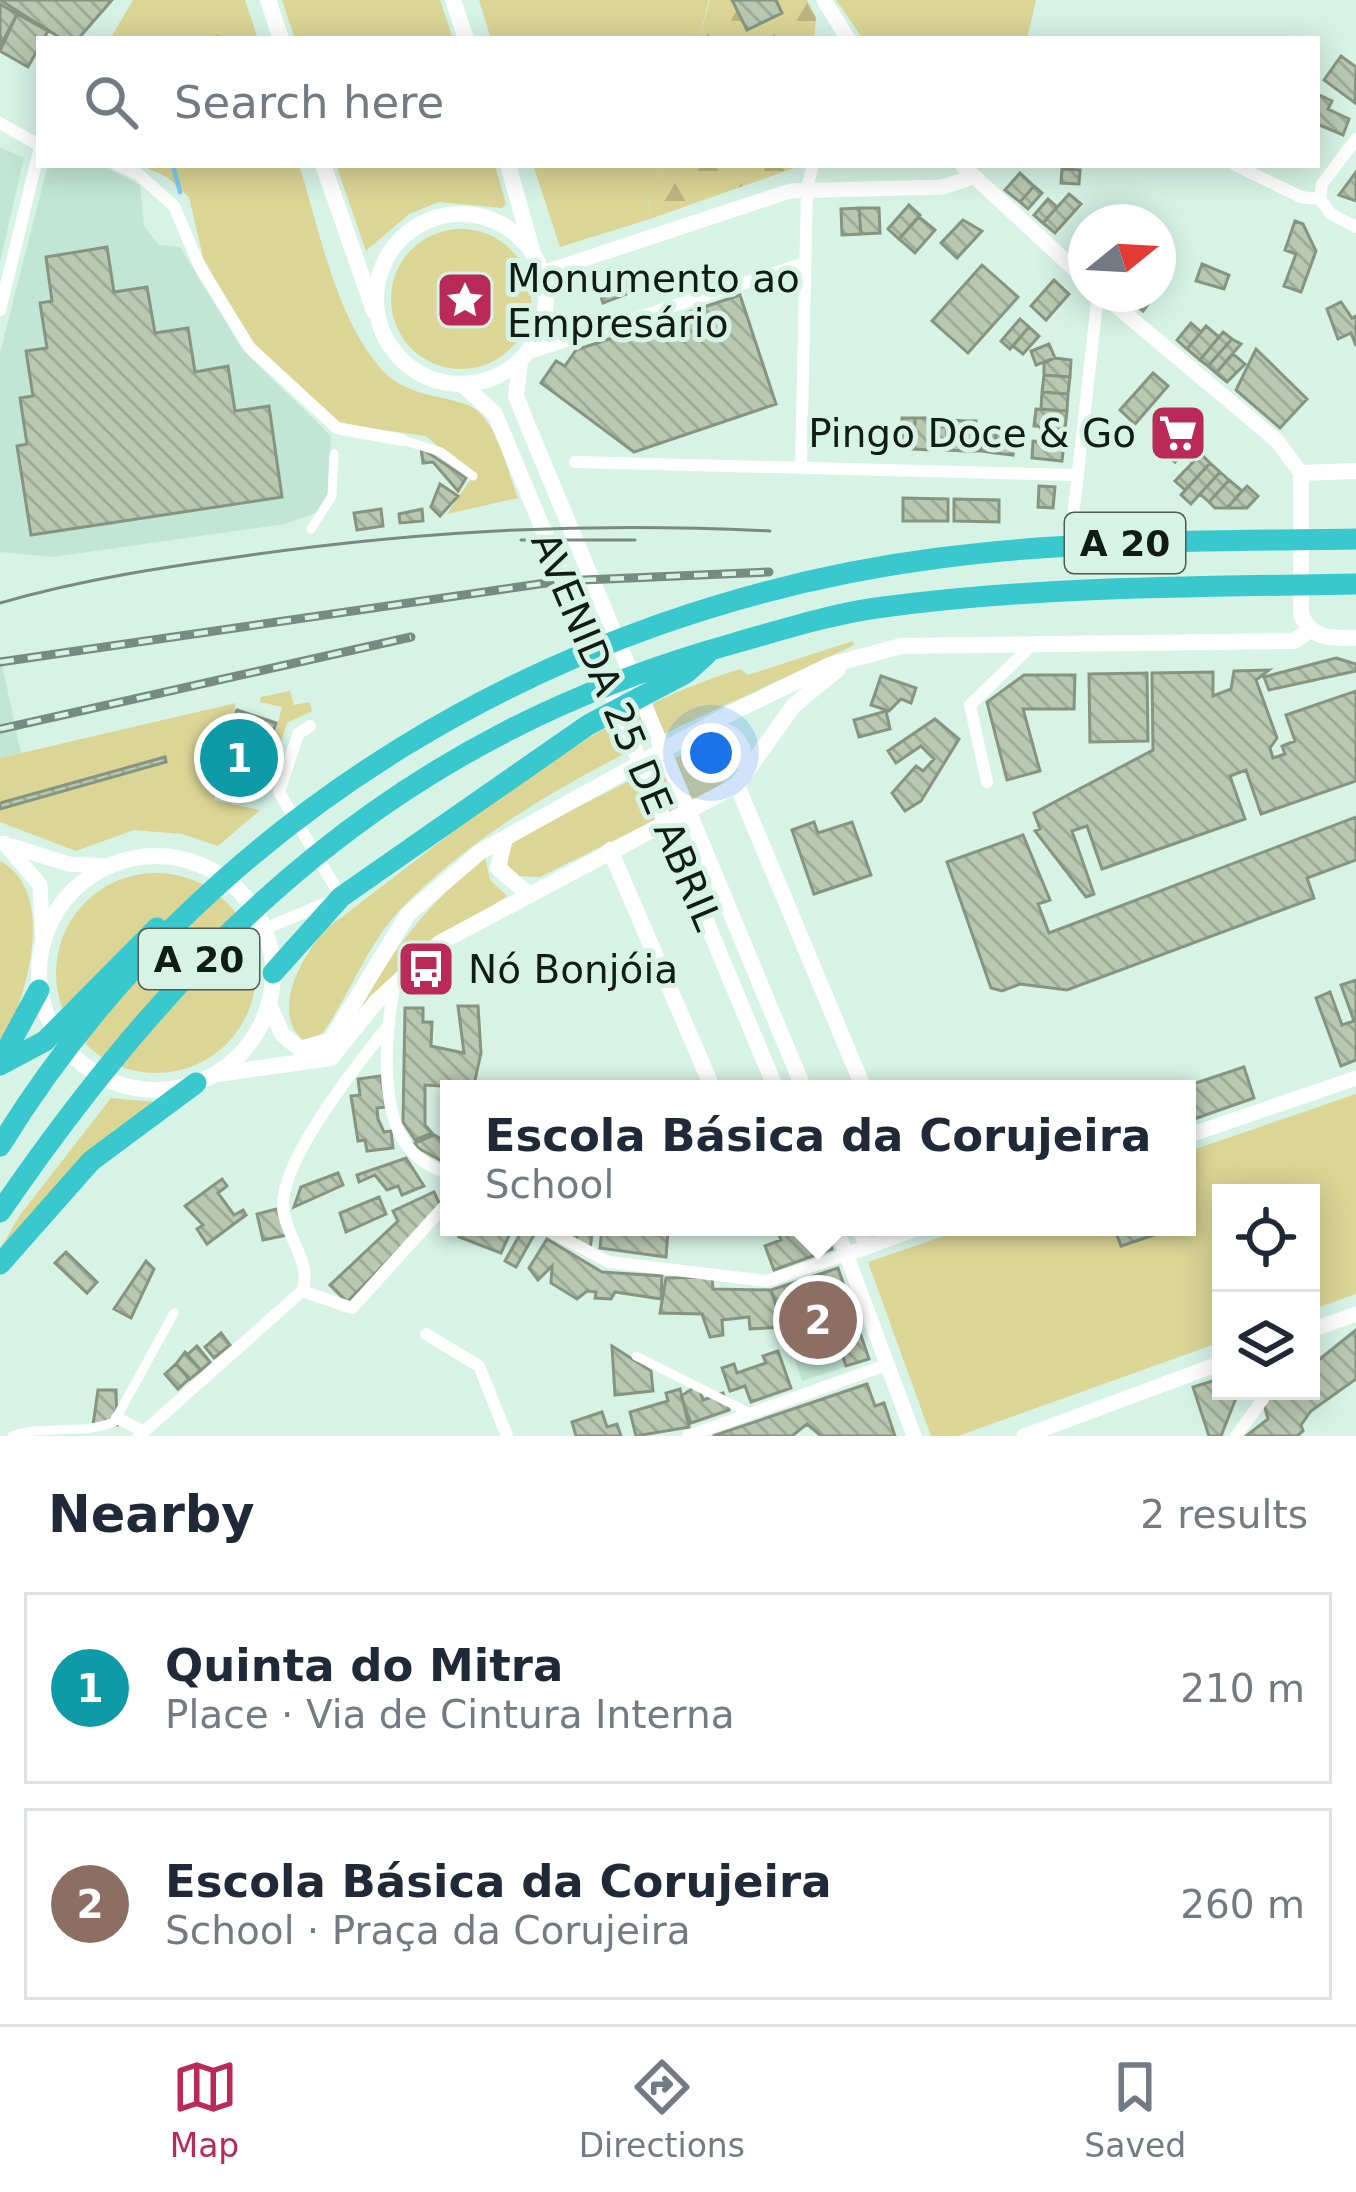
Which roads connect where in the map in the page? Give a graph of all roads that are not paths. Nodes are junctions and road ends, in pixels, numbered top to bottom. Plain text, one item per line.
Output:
1 (268, 0) edge
2 (453, 0) edge
3 (824, 0) edge
4 (280, 36) edge
5 (465, 36) edge
6 (841, 36) edge
7 (0, 123) edge
8 (1356, 139) edge
9 (36, 146) edge
10 (36, 160) edge
11 (124, 168) edge
12 (323, 168) edge
13 (509, 168) edge
14 (812, 168) edge
15 (1241, 168) edge
16 (967, 171) edge
17 (807, 188) junction
18 (1320, 199) junction
19 (1356, 227) edge
20 (532, 251) junction
21 (805, 263) junction
22 (1068, 264) edge
23 (542, 273) junction
24 (0, 310) edge
25 (1098, 312) edge
26 (1122, 312) edge
27 (379, 321) junction
28 (523, 358) junction
29 (463, 385) junction
30 (402, 440) joint
31 (334, 454) dead end
32 (575, 462) dead end
33 (801, 466) junction
34 (1356, 471) edge
35 (1301, 472) junction
36 (1078, 475) junction
37 (472, 476) dead end
38 (1073, 517) dead end
39 (311, 529) dead end
40 (1356, 539) edge
41 (1356, 584) edge
42 (1309, 631) junction
43 (1356, 638) edge
44 (1033, 644) junction
45 (712, 650) junction
46 (847, 662) junction
47 (310, 726) dead end
48 (700, 732) junction
49 (741, 777) junction
50 (986, 782) dead end
51 (508, 834) junction
52 (2, 842) edge
53 (610, 850) junction
54 (108, 866) junction
55 (526, 893) junction
56 (201, 896) junction
57 (341, 897) junction
58 (264, 929) junction
59 (43, 944) junction
60 (273, 973) junction
61 (395, 982) junction
62 (39, 990) junction
63 (269, 1004) junction
64 (389, 1025) junction
65 (0, 1064) edge
66 (207, 1078) junction
67 (1356, 1078) edge
68 (709, 1080) edge
69 (772, 1080) edge
70 (800, 1080) edge
71 (861, 1080) edge
72 (1196, 1133) edge
73 (0, 1146) edge
74 (440, 1170) edge
75 (440, 1211) edge
76 (0, 1212) edge
77 (559, 1236) edge
78 (840, 1236) edge
79 (862, 1236) edge
80 (895, 1236) edge
81 (867, 1246) junction
82 (848, 1254) junction
83 (0, 1264) edge
84 (302, 1292) junction
85 (174, 1312) dead end
86 (1356, 1314) edge
87 (1320, 1327) edge
88 (426, 1334) dead end
89 (636, 1356) dead end
90 (889, 1364) junction
91 (1212, 1366) edge
92 (1262, 1400) edge
93 (161, 1412) junction
94 (750, 1413) junction
95 (117, 1418) junction
96 (141, 1434) edge
97 (12, 1436) edge
98 (158, 1436) edge
99 (507, 1436) edge
100 (688, 1436) edge
101 (914, 1436) edge
102 (1024, 1436) edge
103 (1236, 1436) edge

1 - 4 main road
2 - 5 main road
3 - 6 street
7 - 9 street
8 - 18 street
10 - 24 street
11 - 30 street
12 - 27 main road
13 - 20 main road
14 - 17 street
15 - 18 street
16 - 17 street
16 - 22 street
17 - 21 street
17 - 23 street
18 - 19 street
20 - 23 main road
20 - 27 main road
21 - 28 street
21 - 33 street
23 - 28 main road
25 - 36 street
26 - 35 street
27 - 29 main road
28 - 29 main road
28 - 70 main road, AVENIDA 25 DE ABRIL
29 - 69 main road, AVENIDA 25 DE ABRIL
30 - 37 street
31 - 39 street
32 - 33 street
33 - 36 street
34 - 35 main road
35 - 42 main road
36 - 38 street
40 - 56 highway, A 20
41 - 45 highway, A 20
42 - 43 main road
42 - 44 main road
44 - 46 main road
44 - 50 street
45 - 57 highway
45 - 76 highway, A 20
46 - 48 main road
46 - 49 main road
47 - 57 street
48 - 49 main road
48 - 51 main road
49 - 53 main road
49 - 71 main road
51 - 55 main road
51 - 63 main road
52 - 54 street
52 - 59 street
53 - 55 main road
53 - 68 main road
54 - 58 main road
54 - 59 main road
55 - 61 main road
56 - 65 highway
56 - 73 highway, A 20
57 - 58 street
57 - 60 highway
58 - 60 main road
59 - 62 main road
60 - 63 main road
61 - 64 street
61 - 66 main road
62 - 65 highway
62 - 66 main road
63 - 66 main road
64 - 74 street
64 - 84 street
66 - 83 highway
67 - 72 street
75 - 84 street
77 - 82 street
78 - 82 street
79 - 81 street
80 - 81 street
81 - 82 street
82 - 90 street
84 - 93 street
85 - 95 street
86 - 87 street
88 - 99 street
89 - 94 street
90 - 94 street
90 - 101 street
91 - 102 street
92 - 103 street
93 - 96 street
93 - 98 street
94 - 100 street
95 - 96 street
95 - 97 street

